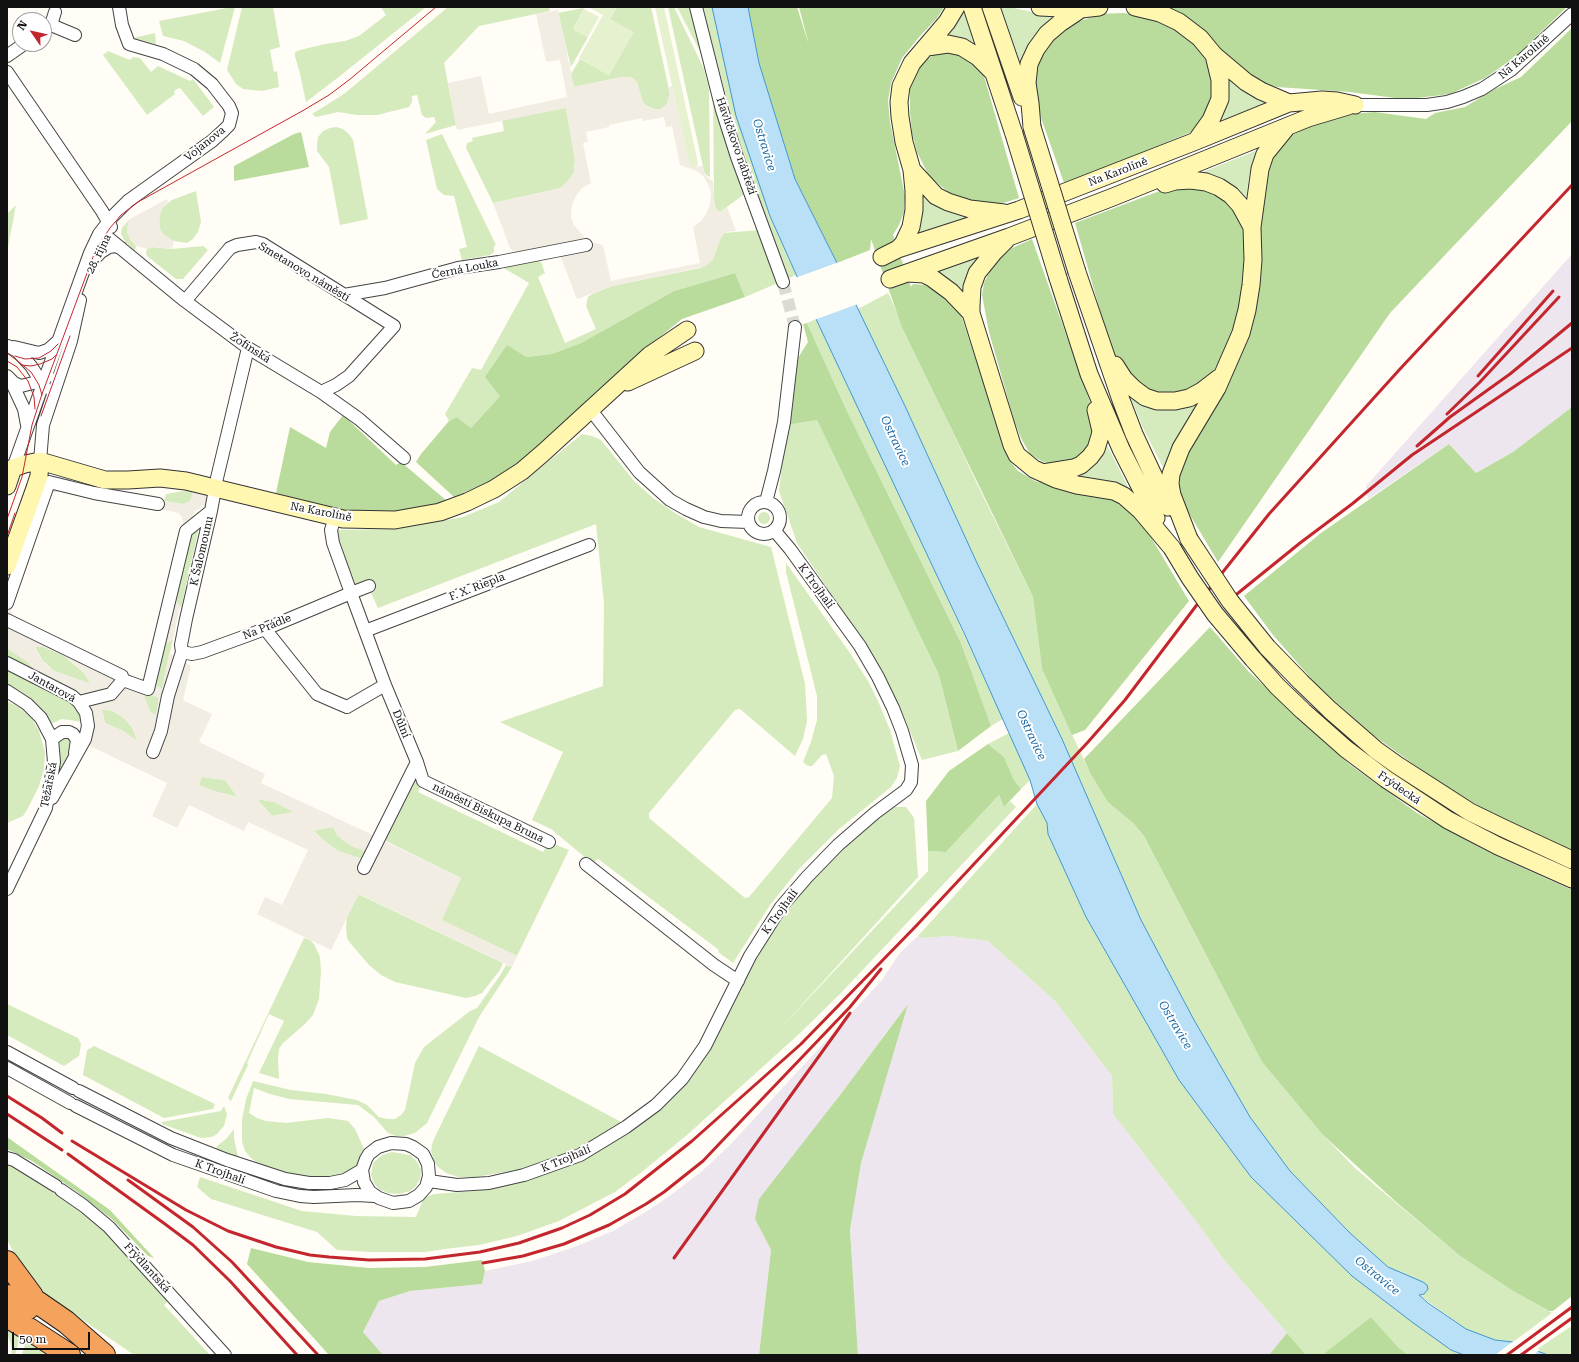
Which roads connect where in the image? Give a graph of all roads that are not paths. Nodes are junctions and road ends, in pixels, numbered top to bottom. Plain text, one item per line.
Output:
1 (119, 7) edge
2 (696, 7) edge
3 (956, 7) edge
4 (972, 7) edge
5 (990, 7) edge
6 (1040, 7) edge
7 (1099, 7) edge
8 (1135, 7) edge
9 (1081, 10) junction
10 (55, 12) dead end
11 (1572, 14) edge
12 (52, 19) edge
13 (52, 29) edge
14 (75, 34) dead end
15 (927, 47) junction
16 (1214, 55) junction
17 (7, 72) edge
18 (996, 77) junction
19 (1289, 103) junction
20 (1354, 105) junction
21 (1288, 126) junction
22 (1032, 128) junction
23 (1196, 141) junction
24 (912, 170) junction
25 (1113, 197) junction
26 (1010, 213) junction
27 (109, 221) junction
28 (1252, 227) junction
29 (104, 234) junction
30 (1009, 237) junction
31 (586, 245) dead end
32 (121, 248) junction
33 (898, 249) junction
34 (96, 257) junction
35 (882, 257) dead end
36 (906, 273) junction
37 (890, 280) dead end
38 (783, 282) tunnel mouth
39 (344, 295) junction
40 (185, 301) junction
41 (971, 313) junction
42 (1094, 324) junction
43 (796, 327) tunnel mouth
44 (687, 330) dead end
45 (58, 341) junction
46 (7, 345) edge
47 (248, 348) junction
48 (695, 351) dead end
49 (65, 359) junction
50 (1226, 369) junction
51 (1089, 374) junction
52 (9, 379) edge
53 (43, 380) junction
54 (614, 389) junction
55 (321, 392) junction
56 (48, 408) junction
57 (590, 409) junction
58 (26, 430) junction
59 (404, 458) dead end
60 (40, 461) junction
61 (14, 468) junction
62 (1042, 473) junction
63 (7, 486) edge
64 (215, 487) junction
65 (766, 502) junction
66 (158, 504) dead end
67 (211, 511) junction
68 (335, 517) junction
69 (748, 522) junction
70 (774, 530) junction
71 (1186, 534) junction
72 (1168, 543) junction
73 (589, 545) dead end
74 (7, 566) edge
75 (369, 586) dead end
76 (351, 593) junction
77 (7, 603) edge
78 (7, 620) edge
79 (264, 629) junction
80 (365, 631) junction
81 (182, 652) junction
82 (7, 663) edge
83 (123, 680) junction
84 (385, 685) junction
85 (7, 691) edge
86 (79, 702) junction
87 (52, 739) junction
88 (153, 752) dead end
89 (417, 762) junction
90 (71, 764) junction
91 (46, 808) junction
92 (549, 842) dead end
93 (1572, 860) edge
94 (586, 864) dead end
95 (364, 868) dead end
96 (1572, 879) edge
97 (7, 890) edge
98 (738, 981) junction
99 (7, 1052) edge
100 (7, 1068) edge
101 (7, 1158) edge
102 (362, 1170) junction
103 (428, 1181) junction
104 (374, 1196) junction
105 (7, 1262) edge
106 (7, 1296) edge
107 (27, 1313) edge
108 (69, 1355) edge
109 (101, 1355) edge
110 (104, 1355) edge
111 (225, 1355) edge

1 - 27 street, Vojanova
2 - 38 street, Havlíčkovo nábřeží
3 - 15 main road
4 - 18 main road
5 - 22 main road
6 - 9 main road
7 - 9 main road
8 - 16 main road
9 - 22 main road
10 - 12 street
11 - 20 street, Na Karolíně
13 - 14 street
15 - 18 main road
15 - 24 main road
16 - 19 main road
16 - 23 main road
17 - 27 street, 28. října
18 - 51 main road, bridge
19 - 20 main road, Na Karolíně
19 - 23 main road, Na Karolíně
20 - 21 main road, Na Karolíně
21 - 25 main road, Na Karolíně
21 - 28 main road
22 - 42 main road, bridge
23 - 26 main road, Na Karolíně
24 - 26 main road
24 - 33 main road
25 - 28 main road
25 - 30 main road, Na Karolíně
26 - 33 main road, Na Karolíně
27 - 29 street
28 - 50 main road
29 - 32 street, Žofinská
29 - 34 street, 28. října
29 - 45 street
30 - 36 main road, Na Karolíně
30 - 41 main road
31 - 39 street, Černá Louka
32 - 34 street
32 - 40 street, Žofinská
33 - 35 main road, Na Karolíně
34 - 49 street, 28. října
36 - 37 main road, Na Karolíně
36 - 41 main road
39 - 40 street, Smetanovo náměstí
39 - 55 street, Smetanovo náměstí
40 - 47 street, Žofinská
41 - 62 main road
42 - 50 main road
42 - 71 main road
43 - 65 street
44 - 54 main road
45 - 46 street
45 - 53 street
46 - 53 street
47 - 55 street, Žofinská
47 - 64 street, K Šalomounu
48 - 54 main road
49 - 53 street
49 - 56 street, 28. října
50 - 71 main road
51 - 62 main road
51 - 72 main road
52 - 53 street
52 - 58 street
53 - 56 street
53 - 58 street
54 - 57 main road, Na Karolíně
55 - 59 street, Žofinská
56 - 60 street, 28. října
57 - 68 main road, Na Karolíně
57 - 69 street
58 - 61 street
60 - 61 main road
60 - 64 main road, Na Karolíně
60 - 74 main road, 28. října
61 - 63 main road
62 - 72 main road
64 - 67 street, K Šalomounu
64 - 68 main road, Na Karolíně
65 - 69 street
65 - 70 street
66 - 77 street
67 - 81 street, K Šalomounu
67 - 83 street, K Šalomounu
68 - 76 street
69 - 70 street
70 - 98 street, K Trojhalí
71 - 93 main road, Frýdecká, bridge
72 - 96 main road, Frýdecká, bridge
73 - 80 street, F. X. Riepla
75 - 76 street, Na Prádle
76 - 79 street, Na Prádle
76 - 80 street
78 - 83 street
79 - 81 street, Na Prádle
79 - 84 street
80 - 84 street
81 - 88 street, K Šalomounu
82 - 86 street, Jantarová
83 - 86 street
84 - 89 street, Důlní
85 - 87 street, Těžařská
86 - 90 street, Jantarová
87 - 90 street, Jantarová
87 - 91 street, Těžařská
89 - 92 street, náměstí Biskupa Bruna
89 - 95 street
90 - 91 street, Jantarová
91 - 97 street, Těžařská
94 - 98 street
98 - 103 street, K Trojhalí
99 - 102 street, K Trojhalí
100 - 104 street, K Trojhalí
101 - 111 street, Frýdlantská
102 - 103 street
102 - 104 street
103 - 104 street
105 - 107 highway
106 - 107 highway
107 - 108 highway
107 - 109 highway
107 - 110 highway

